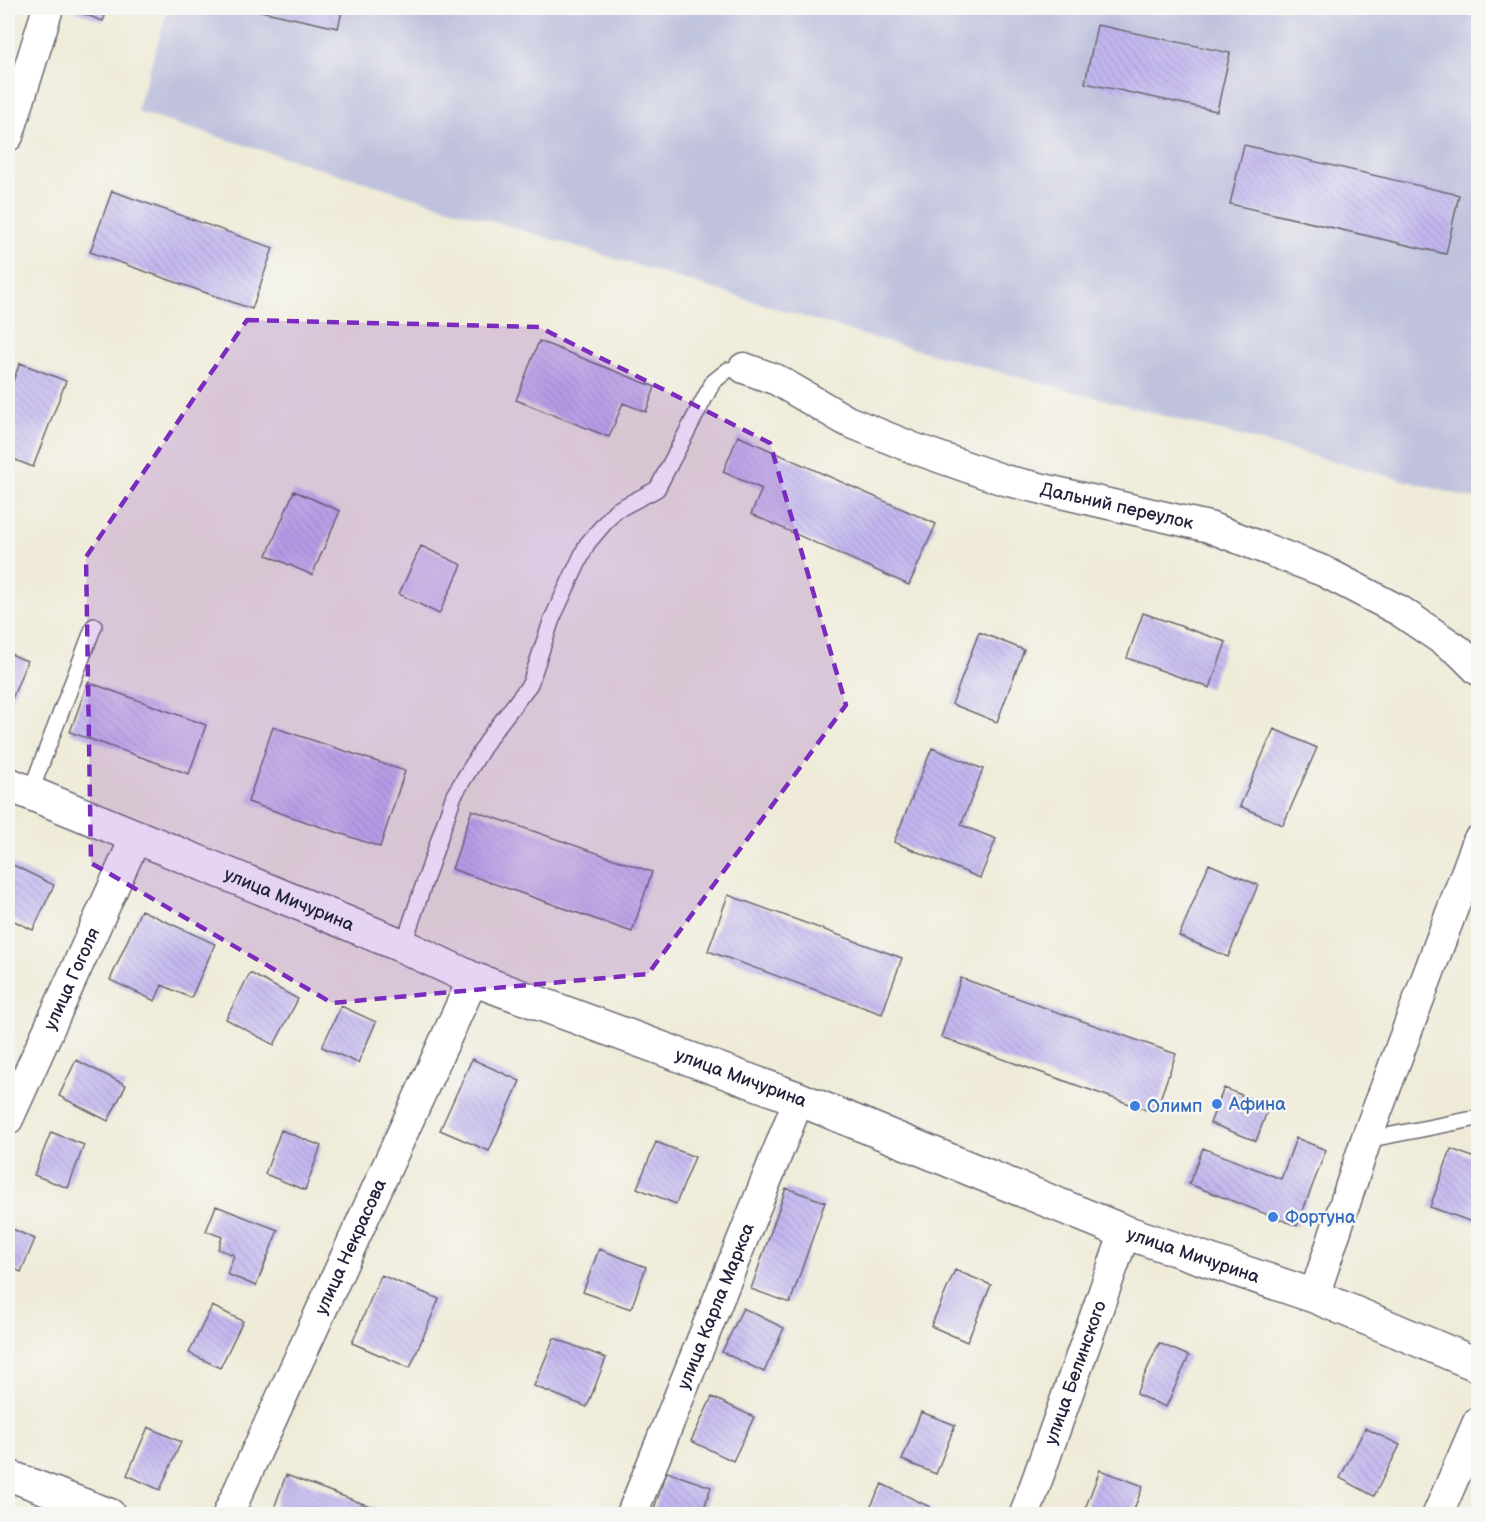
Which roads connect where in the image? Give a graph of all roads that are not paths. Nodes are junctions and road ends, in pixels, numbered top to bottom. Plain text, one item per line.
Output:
1 (48, 8) edge
2 (8, 136) edge
3 (744, 368) joint
4 (94, 626) dead end
5 (1479, 670) edge
6 (19, 789) edge
7 (136, 837) junction
8 (1479, 841) edge
9 (403, 946) junction
10 (473, 979) junction
11 (799, 1099) junction
12 (1479, 1118) edge
13 (8, 1119) edge
14 (1366, 1140) junction
15 (1125, 1232) junction
16 (1314, 1296) junction
17 (1479, 1365) edge
18 (1479, 1422) edge
19 (8, 1475) edge
20 (110, 1515) edge
21 (228, 1515) edge
22 (632, 1515) edge
23 (1025, 1515) edge
24 (1438, 1515) edge

1 - 2 street
3 - 5 street, Дальний переулок
3 - 9 lane
4 - 6 lane
6 - 7 street, улица Мичурина
7 - 9 street, улица Мичурина
7 - 13 street, улица Гоголя
8 - 14 street
9 - 10 street, улица Мичурина
10 - 11 street, улица Мичурина
10 - 21 street, улица Некрасова
11 - 15 street, улица Мичурина
11 - 22 street, улица Карла Маркса
12 - 14 lane
14 - 16 street
15 - 16 street, улица Мичурина
15 - 23 street, улица Белинского
16 - 17 street, улица Мичурина
18 - 24 street
19 - 20 street

